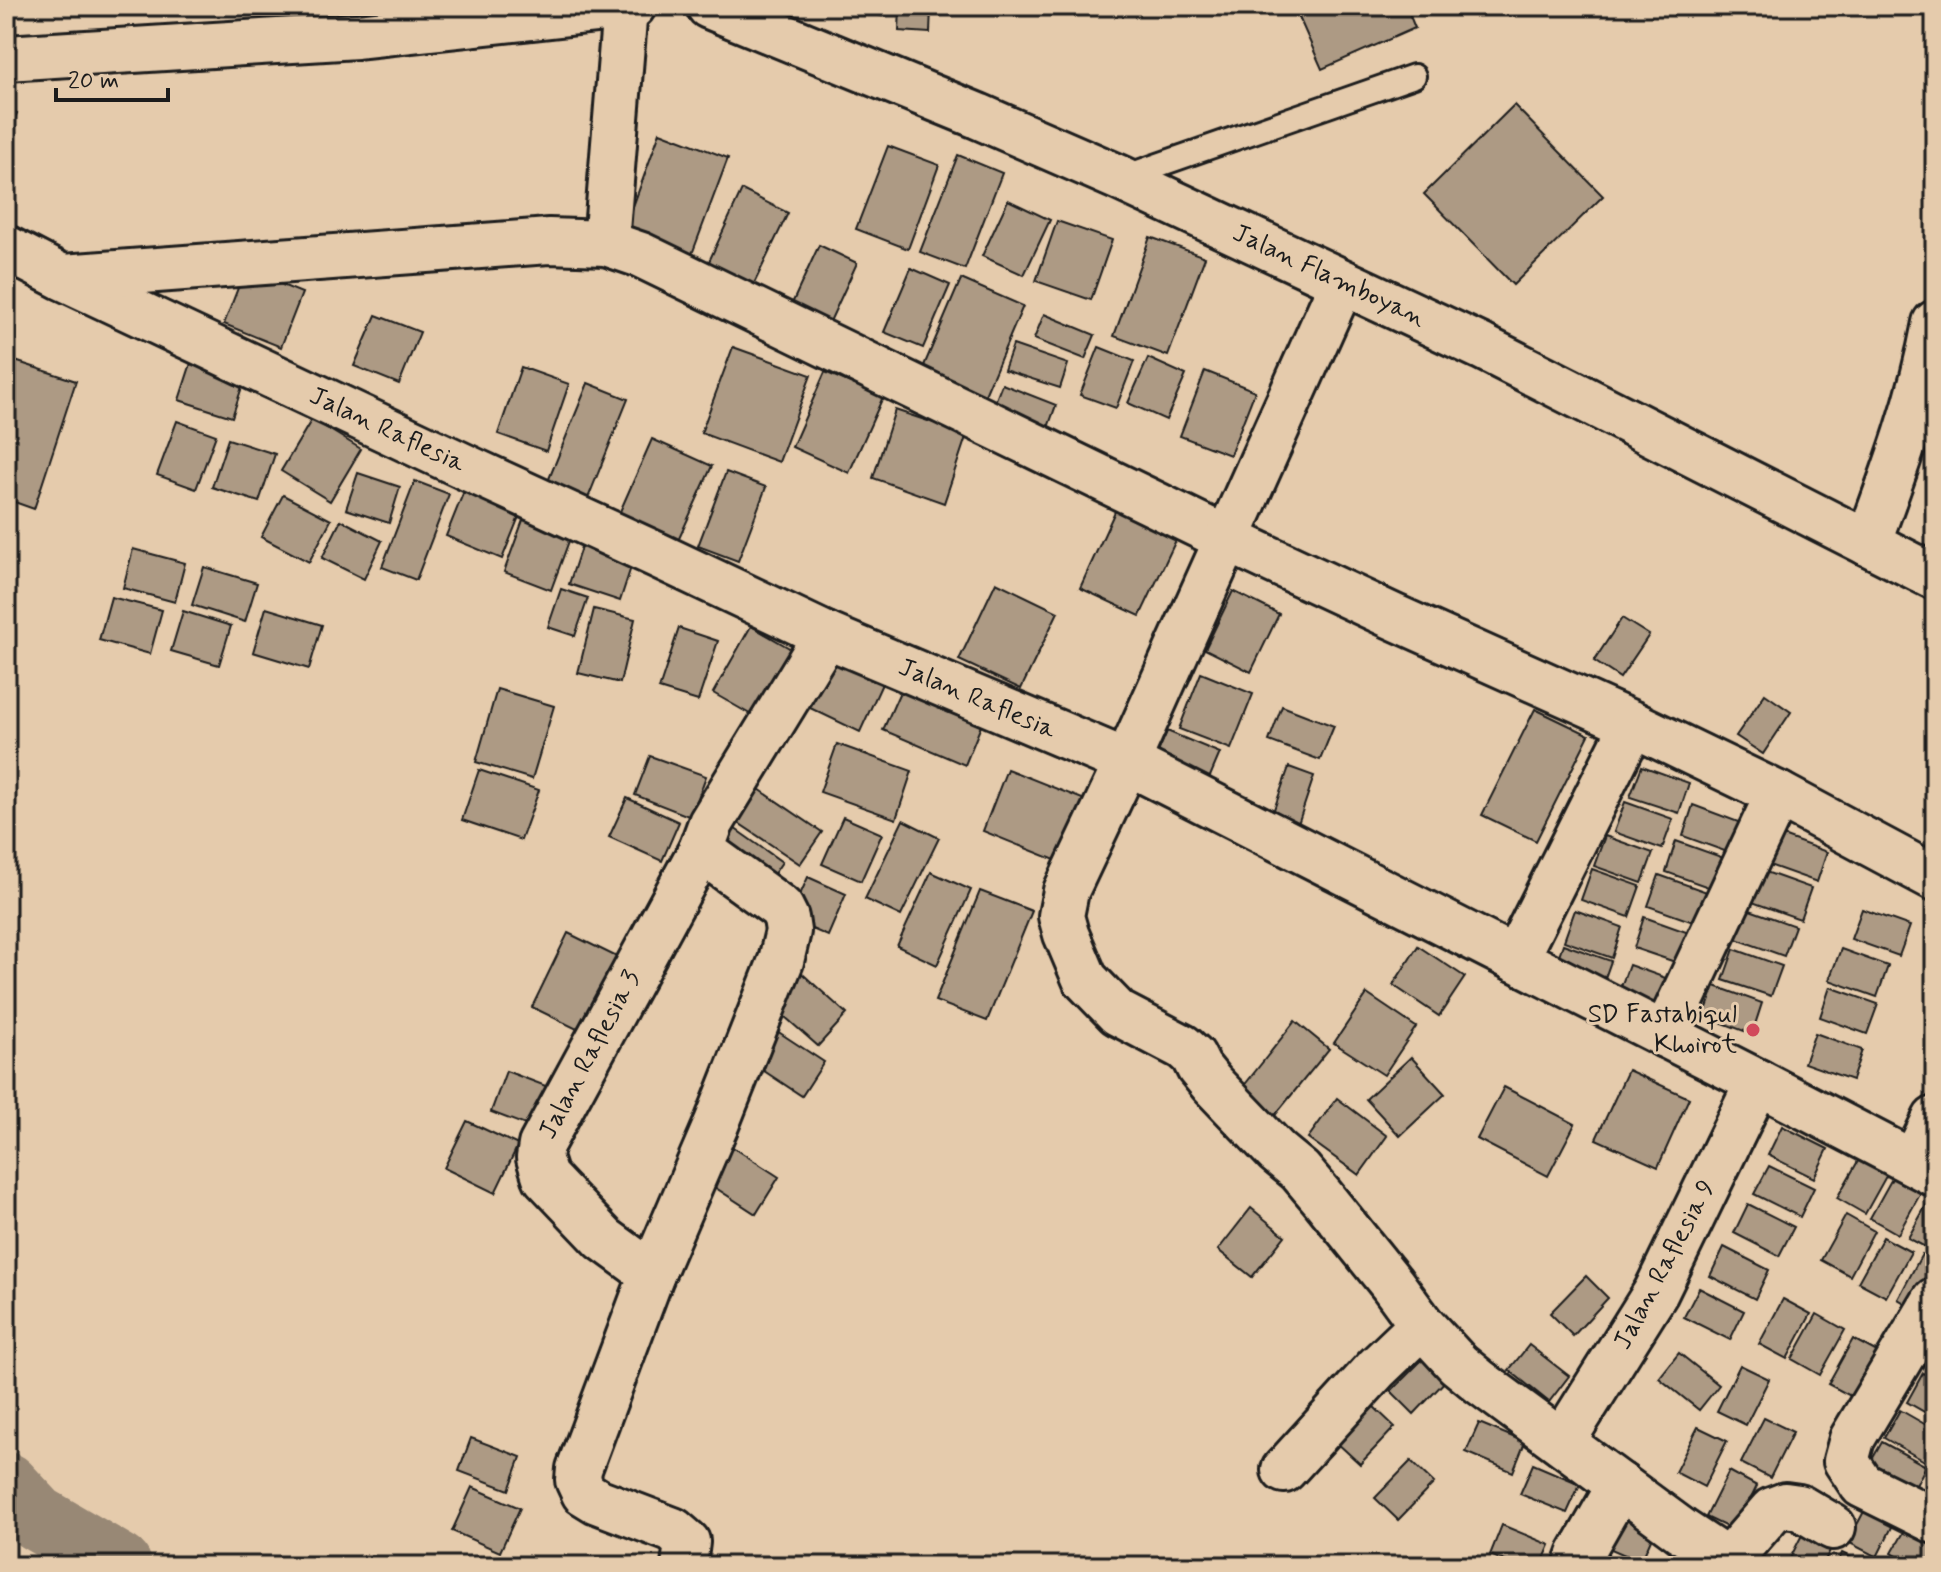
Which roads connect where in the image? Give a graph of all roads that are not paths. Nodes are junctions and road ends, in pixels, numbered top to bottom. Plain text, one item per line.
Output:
1 (633, 6) edge
2 (709, 6) edge
3 (625, 7) edge
4 (6, 58) edge
5 (1414, 76) dead end
6 (1120, 178) junction
7 (606, 243) junction
8 (6, 248) edge
9 (62, 277) junction
10 (1342, 283) junction
11 (1935, 323) edge
12 (1227, 539) junction
13 (1868, 543) junction
14 (1935, 577) edge
15 (826, 635) junction
16 (1633, 724) junction
17 (1127, 762) junction
18 (1778, 794) junction
19 (701, 850) junction
20 (1935, 878) edge
21 (1515, 959) junction
22 (1665, 1035) junction
23 (1758, 1082) junction
24 (1935, 1119) edge
25 (1924, 1168) edge
26 (652, 1274) junction
27 (1935, 1300) edge
28 (1422, 1325) junction
29 (1562, 1442) junction
30 (1284, 1470) dead end
31 (1620, 1485) junction
32 (1935, 1521) edge
33 (1833, 1527) dead end
34 (1731, 1564) edge
35 (684, 1566) edge
36 (1576, 1566) edge

1 - 3 street
2 - 6 street, Jalan Flamboyan
3 - 4 street
3 - 7 street
5 - 6 lane
6 - 10 street, Jalan Flamboyan
7 - 9 street
7 - 12 street
8 - 9 street, Jalan Raflesia
9 - 15 street, Jalan Raflesia
10 - 12 street
10 - 13 street, Jalan Flamboyan
11 - 13 street
12 - 16 street
12 - 17 street
13 - 14 street, Jalan Flamboyan
15 - 17 street, Jalan Raflesia
15 - 19 street, Jalan Raflesia 3
16 - 18 street
16 - 21 street
17 - 21 street, Jalan Raflesia
17 - 28 street
18 - 20 street
18 - 22 street
19 - 26 street
19 - 26 street, Jalan Raflesia 3
21 - 22 street, Jalan Raflesia
22 - 23 street, Jalan Raflesia
23 - 25 street, Jalan Raflesia
23 - 29 street, Jalan Raflesia 9
24 - 25 street
26 - 35 street
27 - 32 street
28 - 29 street
28 - 30 street
29 - 31 street
31 - 34 street
31 - 36 street
33 - 34 street

